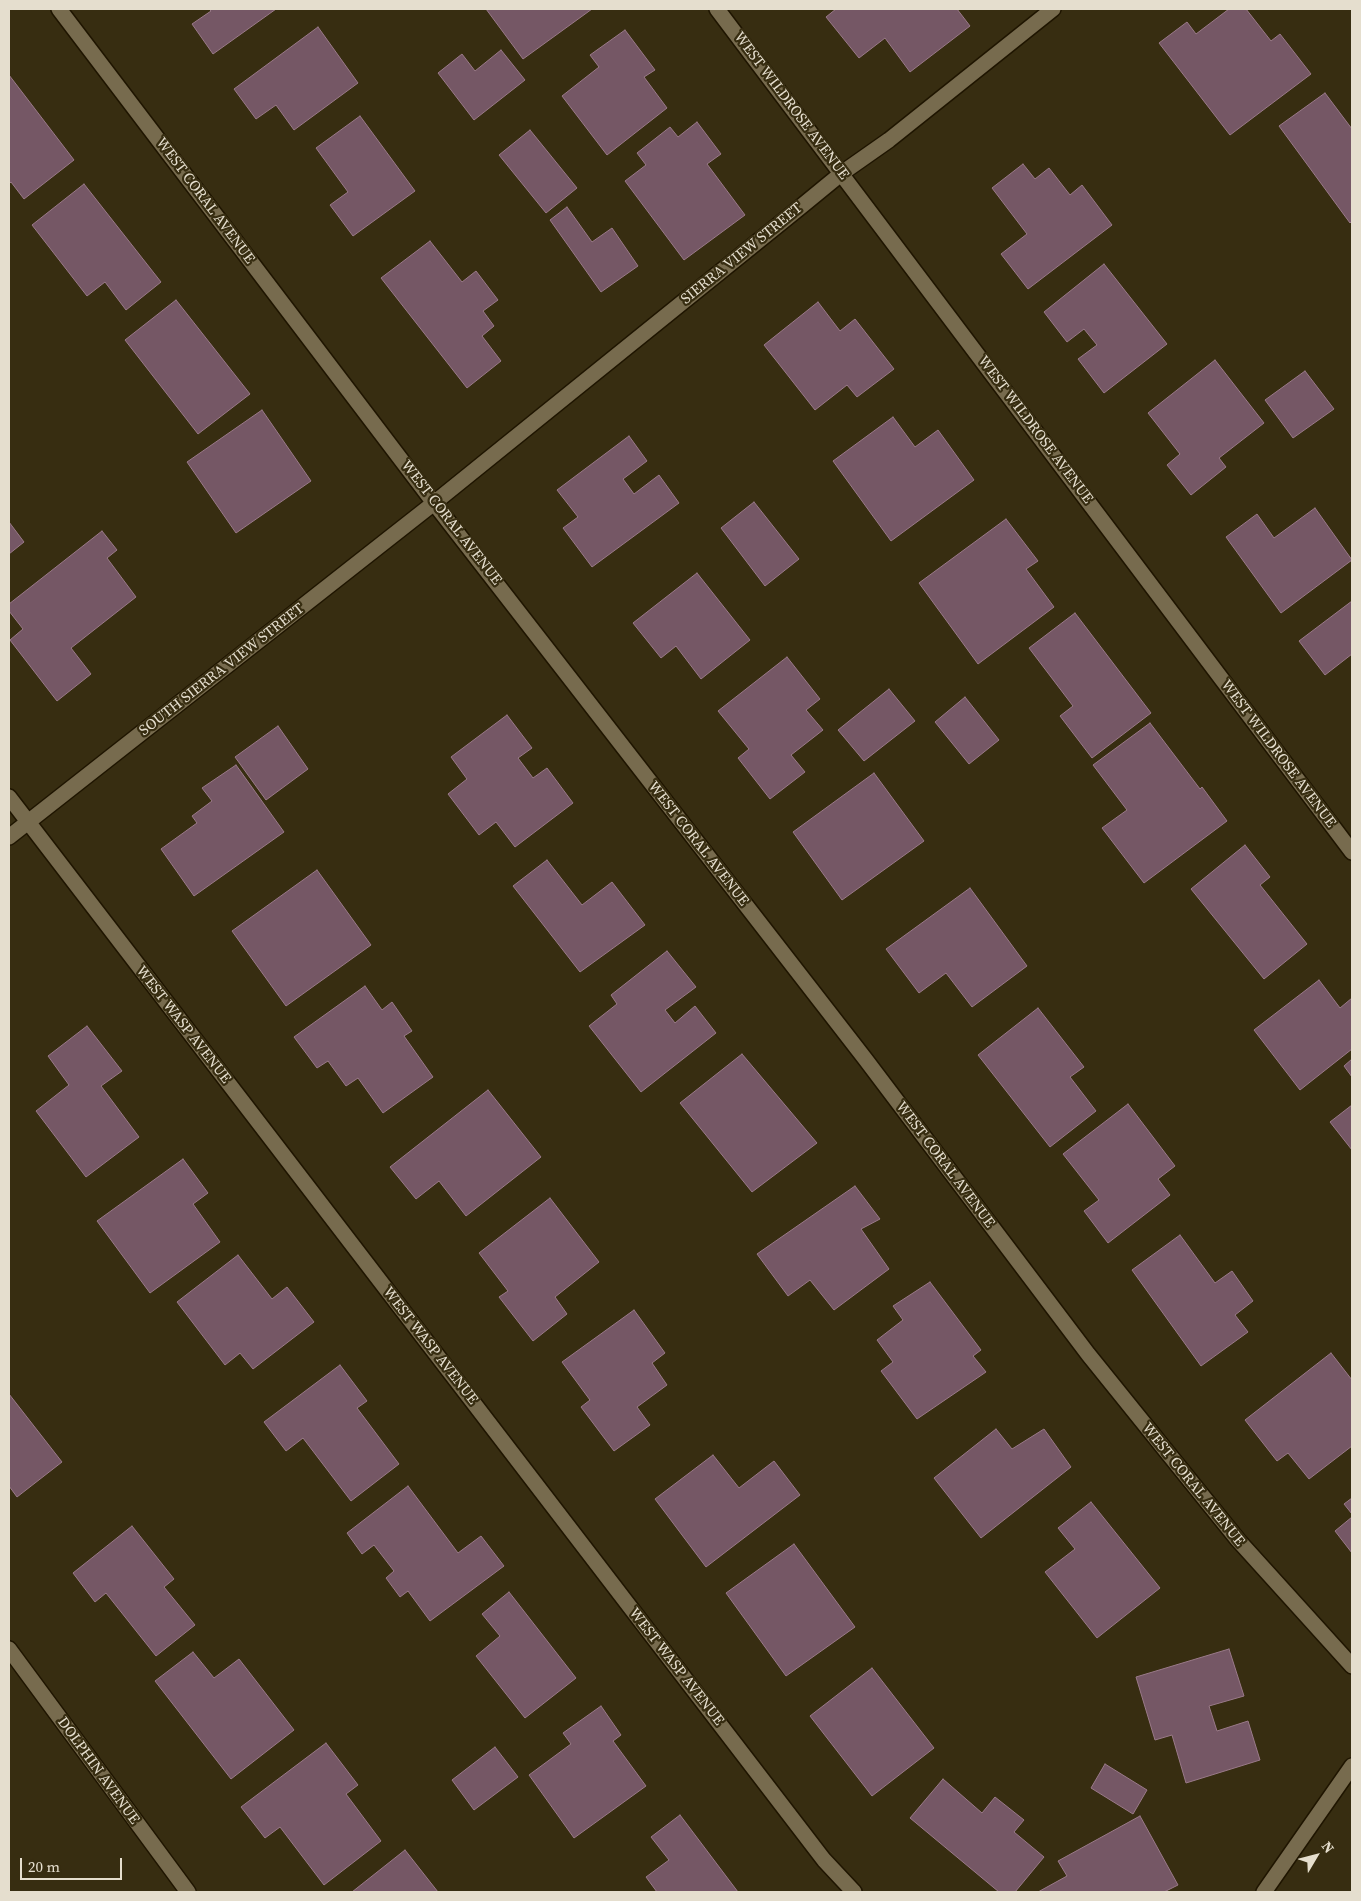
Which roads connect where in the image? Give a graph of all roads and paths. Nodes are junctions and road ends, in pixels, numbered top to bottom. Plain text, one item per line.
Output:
1 (59, 9) edge
2 (717, 9) edge
3 (1053, 9) edge
4 (842, 173) junction
5 (434, 503) junction
6 (9, 797) edge
7 (28, 823) junction
8 (9, 837) edge
9 (1352, 852) edge
10 (9, 1649) edge
11 (1352, 1666) edge
12 (1352, 1766) edge
13 (188, 1892) edge
14 (854, 1892) edge
15 (1264, 1892) edge

1 - 5 street, WEST CORAL AVENUE
2 - 4 street, WEST WILDROSE AVENUE
3 - 4 street, SIERRA VIEW STREET
4 - 5 street, SIERRA VIEW STREET
4 - 9 street, WEST WILDROSE AVENUE
5 - 7 street, SOUTH SIERRA VIEW STREET
5 - 11 street, WEST CORAL AVENUE
6 - 7 street, WEST WASP AVENUE
7 - 8 street, SOUTH SIERRA VIEW STREET
7 - 14 street, WEST WASP AVENUE
10 - 13 street, DOLPHIN AVENUE
12 - 15 street

